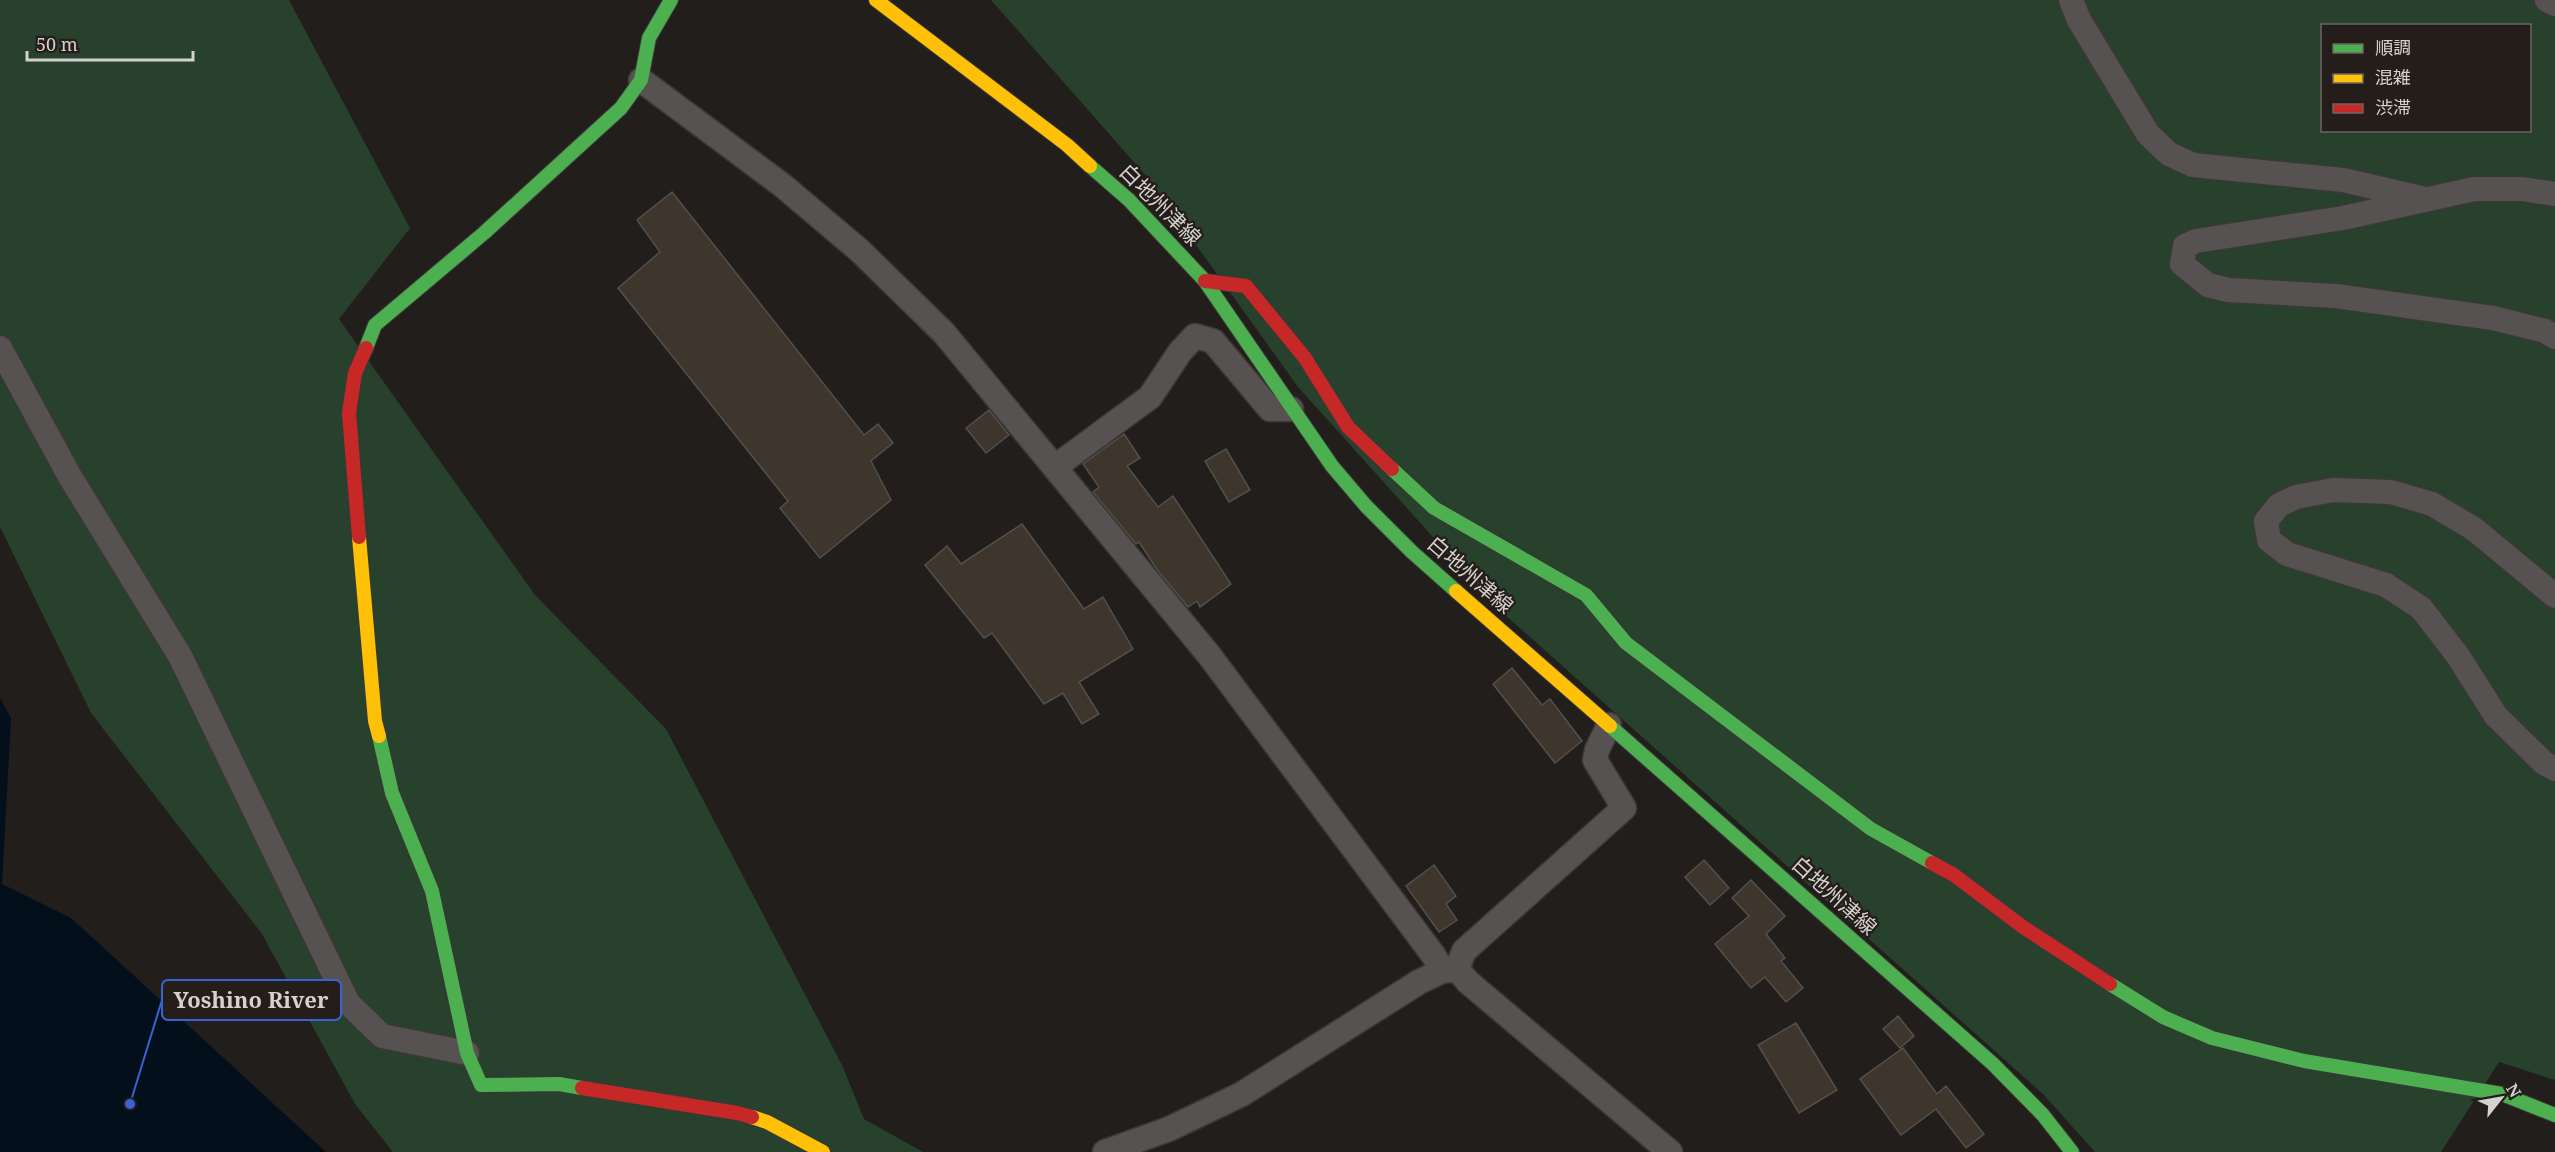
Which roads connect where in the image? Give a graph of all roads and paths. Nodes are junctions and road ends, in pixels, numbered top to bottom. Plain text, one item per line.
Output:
1 (671, 0) edge
2 (876, 0) edge
3 (2071, 0) edge
4 (2547, 0) edge
5 (2555, 4) edge
6 (641, 80) junction
7 (2555, 194) edge
8 (2426, 199) junction
9 (1205, 281) junction
10 (2555, 337) edge
11 (0, 348) edge
12 (1291, 409) junction
13 (1055, 467) junction
14 (2555, 596) edge
15 (1609, 725) junction
16 (2555, 770) edge
17 (1449, 970) junction
18 (467, 1053) junction
19 (2555, 1115) edge
20 (822, 1152) edge
21 (1105, 1152) edge
22 (1670, 1152) edge
23 (2072, 1152) edge

1 - 6 street
2 - 9 street, 白地州津線
3 - 8 street
4 - 5 street
6 - 13 street
6 - 18 street
7 - 8 street
8 - 10 street
9 - 12 street, 白地州津線
9 - 19 street
11 - 18 street
12 - 13 street
12 - 15 street, 白地州津線
13 - 17 street
14 - 16 street
15 - 17 street
15 - 23 street, 白地州津線
17 - 21 street
17 - 22 street
18 - 20 street

